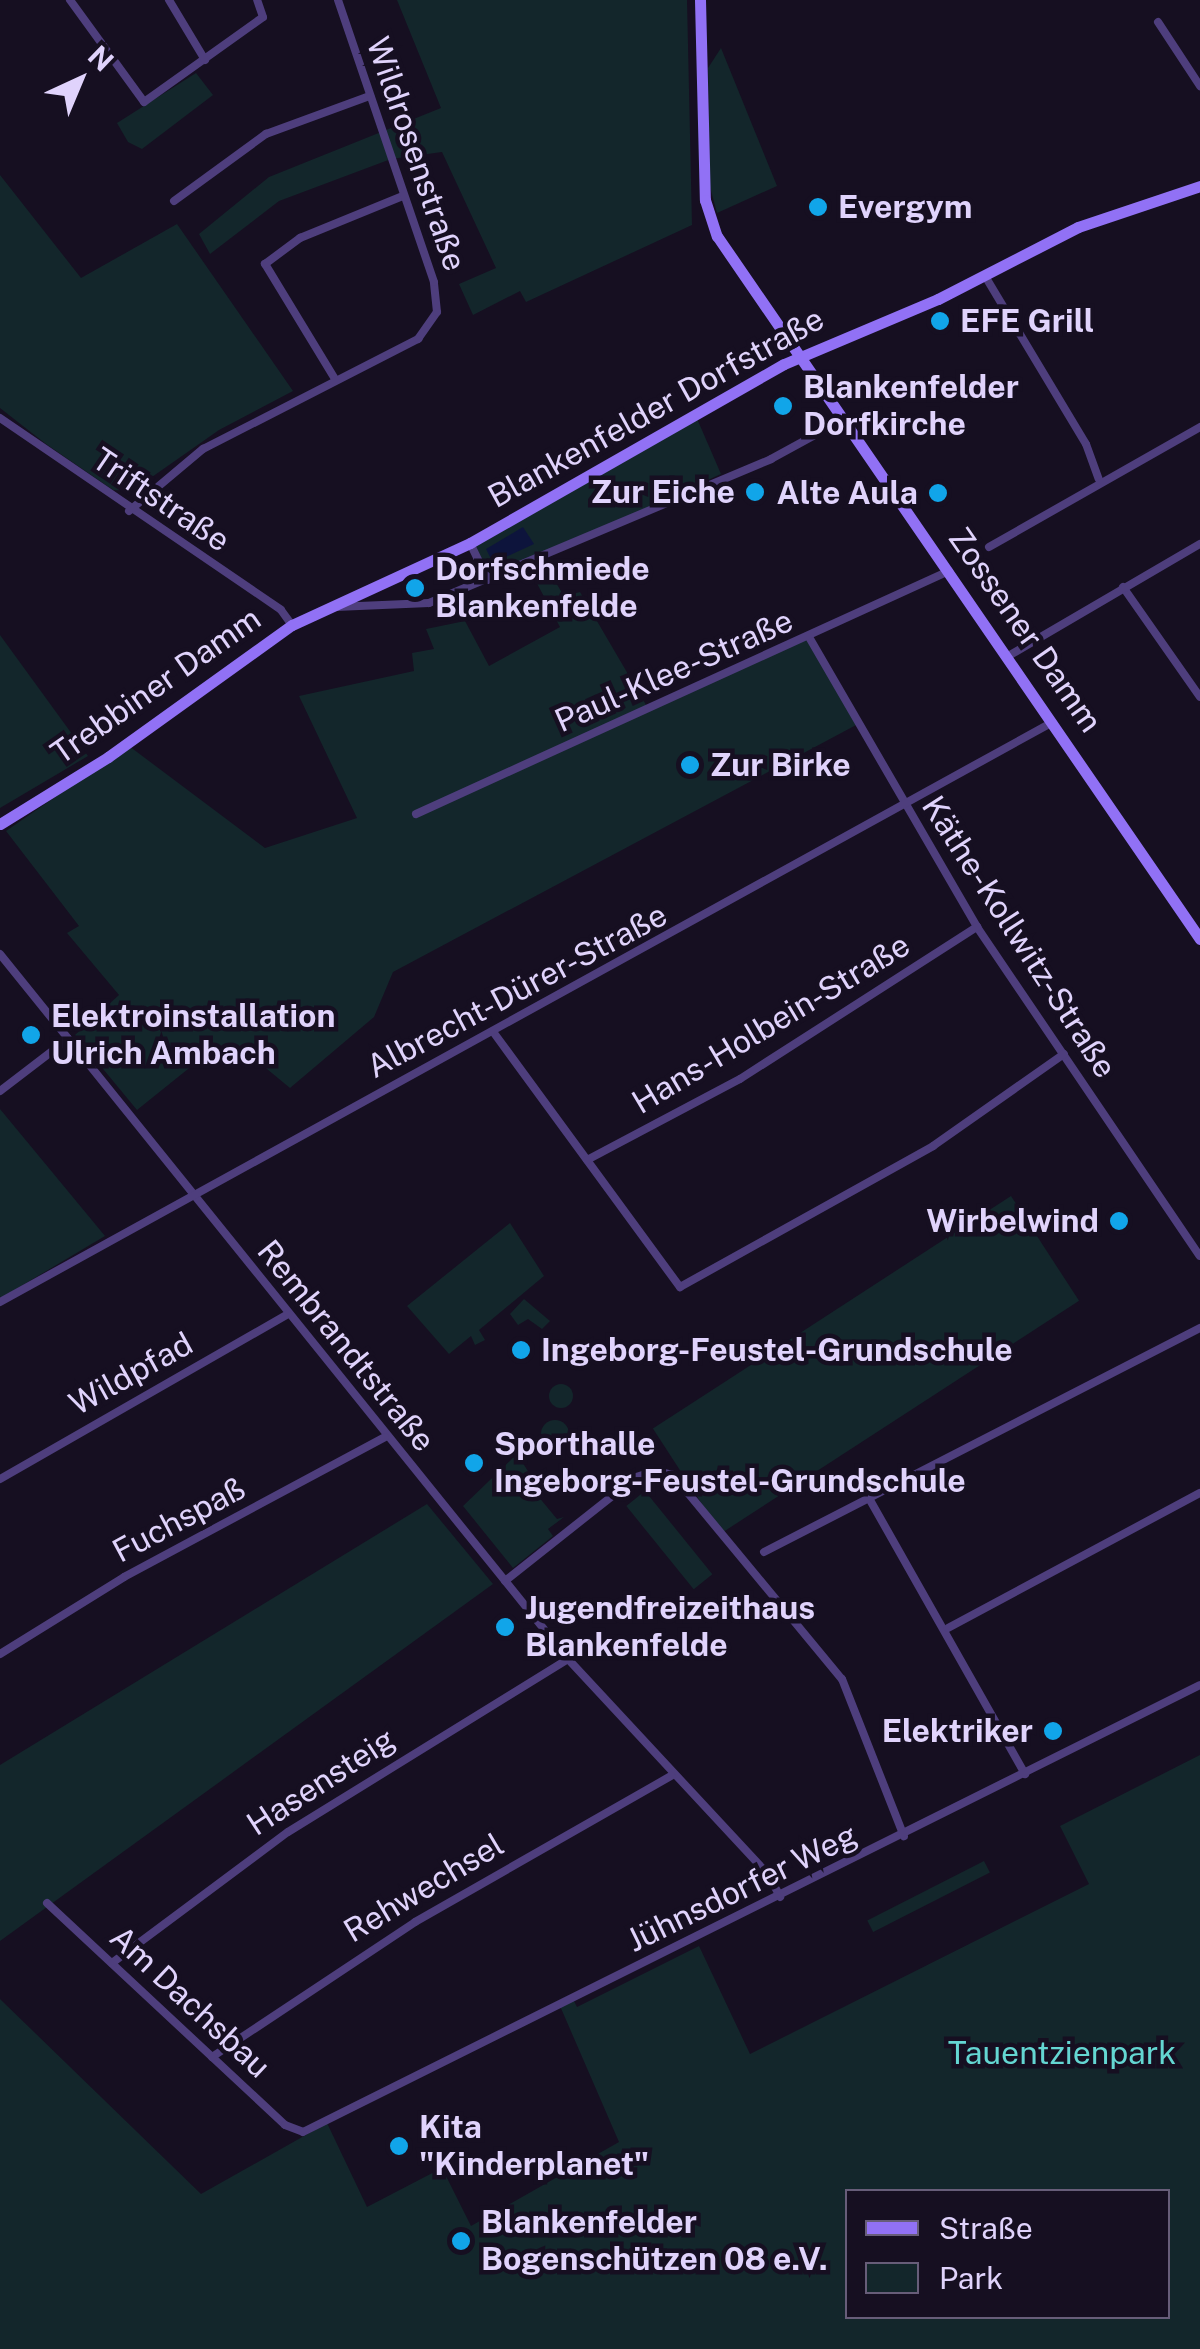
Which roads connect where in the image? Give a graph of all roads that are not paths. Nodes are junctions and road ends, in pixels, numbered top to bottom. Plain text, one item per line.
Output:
1 (70, 0) edge
2 (169, 0) edge
3 (257, 0) edge
4 (338, 0) edge
5 (700, 0) edge
6 (1158, 22) dead end
7 (206, 60) junction
8 (1200, 86) edge
9 (370, 96) junction
10 (1200, 186) edge
11 (403, 196) junction
12 (174, 200) dead end
13 (985, 276) junction
14 (800, 355) junction
15 (334, 379) junction
16 (0, 418) edge
17 (844, 419) junction
18 (1200, 426) edge
19 (1099, 479) junction
20 (129, 511) junction
21 (470, 543) junction
22 (1200, 544) edge
23 (989, 548) dead end
24 (951, 571) junction
25 (488, 580) junction
26 (1123, 587) junction
27 (336, 607) junction
28 (292, 625) junction
29 (809, 638) junction
30 (1010, 655) junction
31 (1200, 697) edge
32 (1056, 720) junction
33 (904, 808) junction
34 (416, 814) dead end
35 (0, 824) edge
36 (978, 927) junction
37 (1200, 938) edge
38 (0, 954) edge
39 (494, 1033) junction
40 (68, 1038) junction
41 (1064, 1054) junction
42 (0, 1090) edge
43 (587, 1160) junction
44 (192, 1193) junction
45 (1200, 1256) edge
46 (0, 1302) edge
47 (288, 1314) junction
48 (1200, 1328) edge
49 (385, 1437) junction
50 (0, 1478) edge
51 (1200, 1493) edge
52 (870, 1500) junction
53 (764, 1552) dead end
54 (505, 1581) junction
55 (948, 1628) junction
56 (0, 1654) edge
57 (568, 1659) junction
58 (1200, 1686) edge
59 (1025, 1774) junction
60 (671, 1776) junction
61 (904, 1836) junction
62 (780, 1898) junction
63 (48, 1902) dead end
64 (112, 1963) junction
65 (212, 2057) junction
66 (304, 2132) joint

1 - 7 street
2 - 7 street
3 - 7 street
4 - 9 street, Wildrosenstraße
5 - 14 main road, Zossener Damm
6 - 8 street
9 - 11 street, Wildrosenstraße
9 - 12 street
10 - 13 main road, Blankenfelder Dorfstraße
11 - 15 street, Wildrosenstraße
11 - 15 street
13 - 14 main road, Blankenfelder Dorfstraße
13 - 19 street
14 - 17 main road, Zossener Damm
14 - 21 main road, Blankenfelder Dorfstraße
15 - 20 street, Wildrosenstraße
16 - 20 street, Triftstraße
17 - 24 main road, Zossener Damm
17 - 25 street, Blankenfelder Dorfstraße
18 - 19 street
19 - 23 street
20 - 28 street, Triftstraße
21 - 25 street, Blankenfelder Dorfstraße
21 - 27 main road, Blankenfelder Dorfstraße
22 - 26 street
24 - 29 street, Paul-Klee-Straße
24 - 30 main road, Zossener Damm
25 - 27 street, Blankenfelder Dorfstraße
26 - 30 street
26 - 31 street
27 - 28 main road, Blankenfelder Dorfstraße
28 - 35 main road, Trebbiner Damm
29 - 33 street, Käthe-Kollwitz-Straße
29 - 34 street, Paul-Klee-Straße
30 - 32 main road, Zossener Damm
32 - 33 street, Albrecht-Dürer-Straße
32 - 37 main road, Zossener Damm
33 - 36 street, Käthe-Kollwitz-Straße
33 - 39 street, Albrecht-Dürer-Straße
36 - 41 street, Käthe-Kollwitz-Straße
36 - 43 street, Hans-Holbein-Straße
38 - 40 street, Rembrandtstraße
39 - 43 street
39 - 44 street, Albrecht-Dürer-Straße
40 - 42 street
40 - 44 street, Rembrandtstraße
41 - 43 street
41 - 45 street, Käthe-Kollwitz-Straße
44 - 46 street, Albrecht-Dürer-Straße
44 - 47 street, Rembrandtstraße
47 - 49 street, Rembrandtstraße
47 - 50 street, Wildpfad
48 - 52 street
49 - 54 street, Rembrandtstraße
49 - 56 street, Fuchspaß
51 - 55 street
52 - 53 street
52 - 55 street
54 - 57 street, Rembrandtstraße
54 - 61 street
55 - 59 street
57 - 60 street, Rembrandtstraße
57 - 64 street, Hasensteig
58 - 59 street, Jühnsdorfer Weg
59 - 61 street, Jühnsdorfer Weg
60 - 62 street, Rembrandtstraße
60 - 65 street, Rehwechsel
61 - 62 street, Jühnsdorfer Weg
62 - 66 street, Jühnsdorfer Weg
63 - 64 street, Am Dachsbau
64 - 65 street, Am Dachsbau
65 - 66 street, Am Dachsbau

